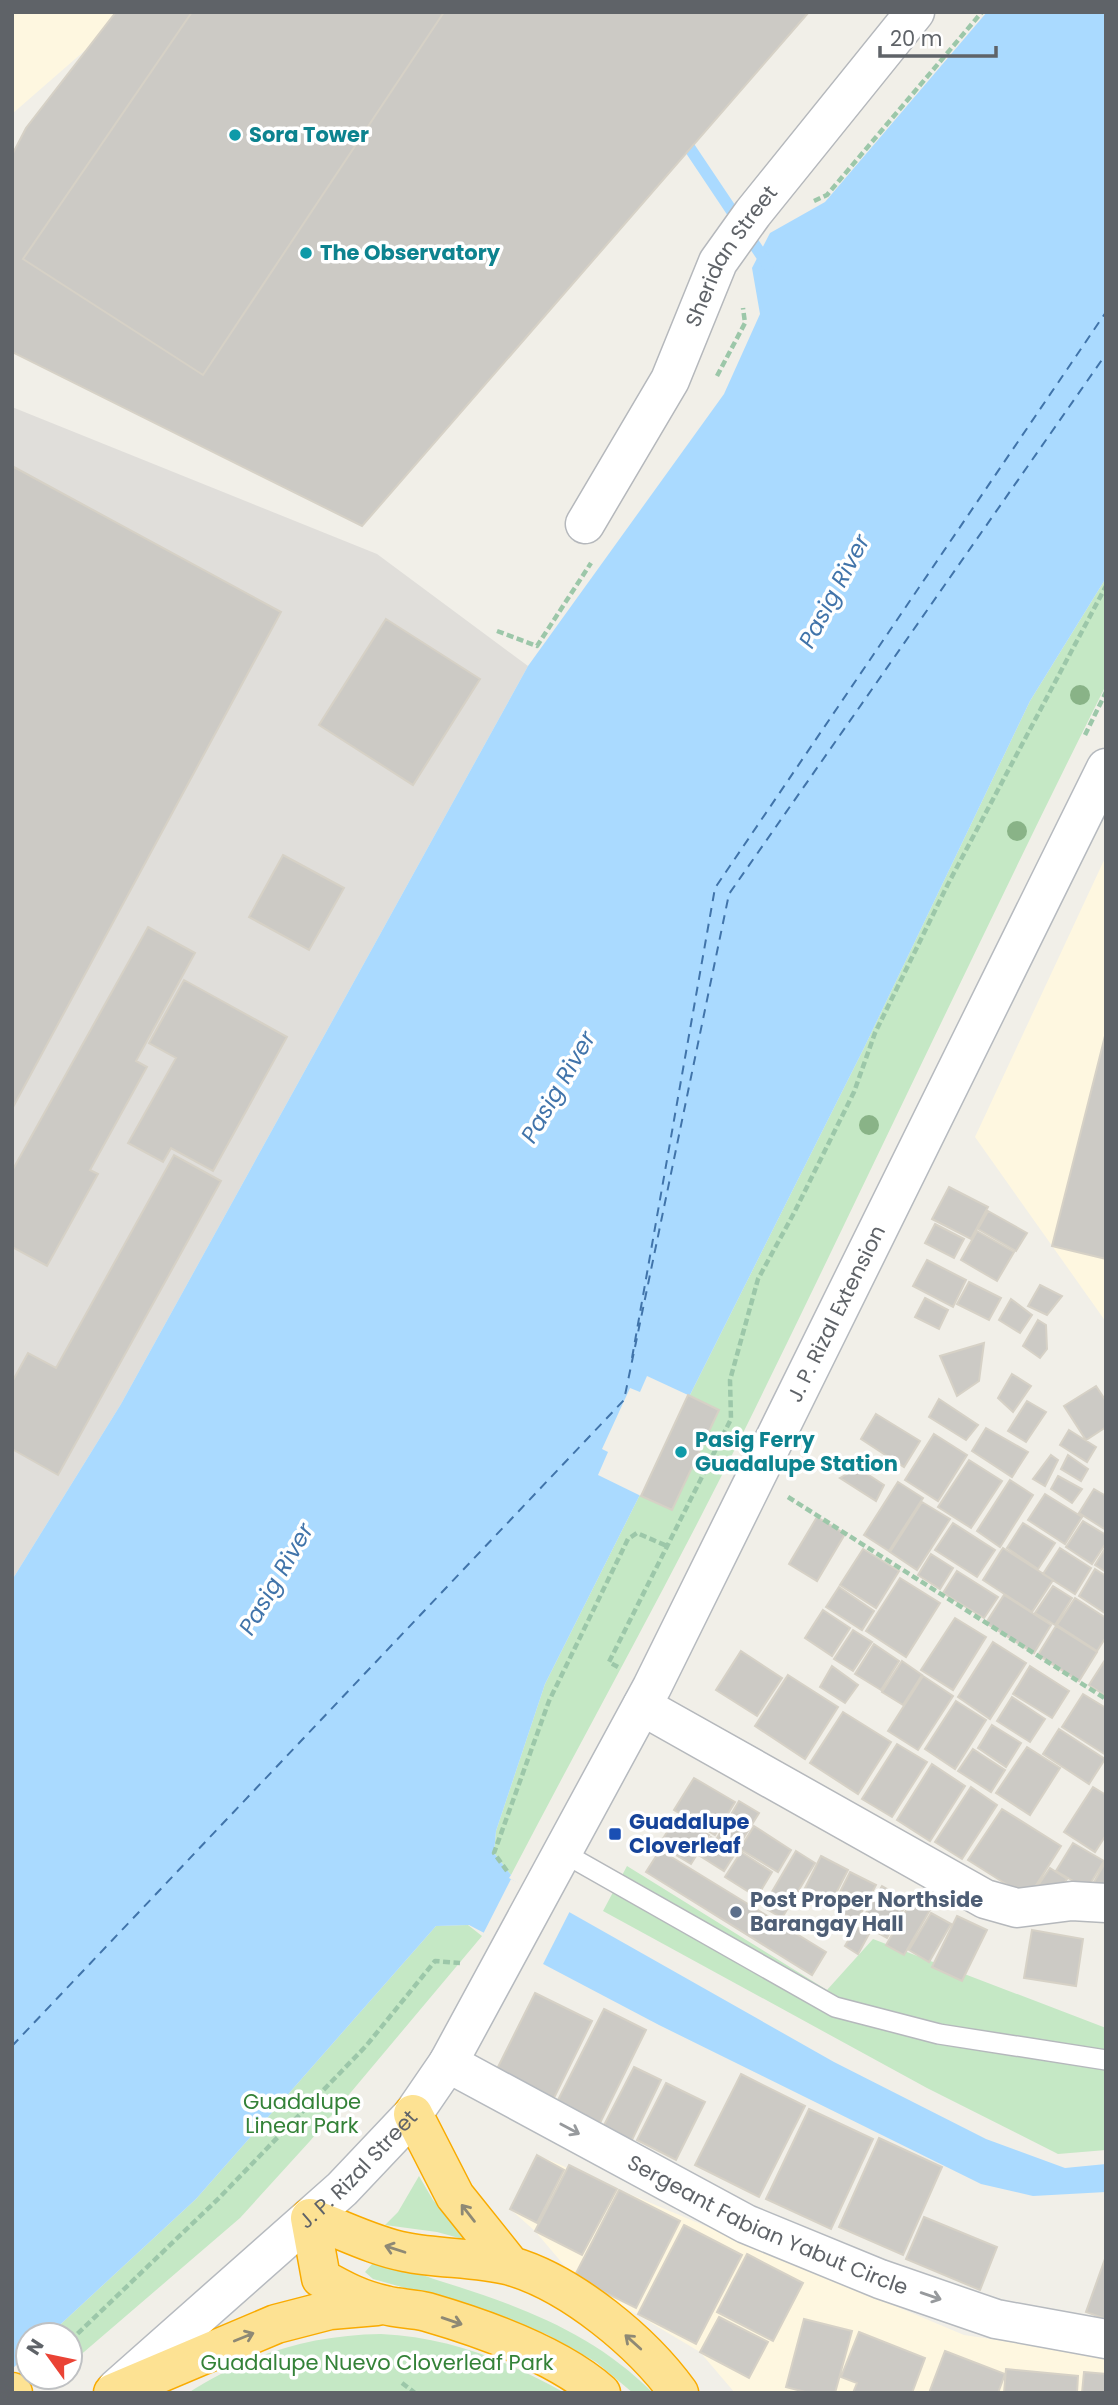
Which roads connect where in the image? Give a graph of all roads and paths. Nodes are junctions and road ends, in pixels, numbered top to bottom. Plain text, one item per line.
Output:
1 (915, 12) edge
2 (982, 12) edge
3 (805, 206) dead end
4 (585, 524) joint
5 (1106, 586) edge
6 (497, 631) dead end
7 (1106, 768) edge
8 (696, 1460) dead end
9 (710, 1465) junction
10 (755, 1476) junction
11 (667, 1546) junction
12 (642, 1598) dead end
13 (1106, 1699) edge
14 (642, 1706) junction
15 (560, 1851) junction
16 (541, 1889) junction
17 (1106, 1903) edge
18 (501, 1963) junction
19 (1106, 2060) edge
20 (448, 2063) junction
21 (413, 2114) junction
22 (310, 2218) junction
23 (511, 2266) junction
24 (386, 2306) junction
25 (84, 2328) edge
26 (1106, 2339) edge
27 (402, 2383) dead end
28 (112, 2393) edge
29 (415, 2393) edge
30 (601, 2393) edge
31 (679, 2393) edge

1 - 4 main road, Sheridan Street
2 - 3 path
4 - 6 path
5 - 9 path
7 - 10 main road, J. P. Rizal Extension
8 - 9 path
9 - 11 path
10 - 13 path
10 - 14 main road, J. P. Rizal Extension
11 - 12 path
11 - 16 path
14 - 15 main road, J. P. Rizal Extension
14 - 17 main road
15 - 16 main road, J. P. Rizal Extension
15 - 19 lane
16 - 18 main road, J. P. Rizal Street
18 - 20 main road, J. P. Rizal Street
18 - 25 path
20 - 21 main road, J. P. Rizal Street
20 -> 26 main road, Sergeant Fabian Yabut Circle
21 - 22 main road, J. P. Rizal Street
23 -> 21 highway
23 -> 22 highway
22 - 24 highway
22 - 28 main road, J. P. Rizal Street
31 -> 23 highway
28 -> 24 highway
24 -> 30 highway
27 - 29 path

